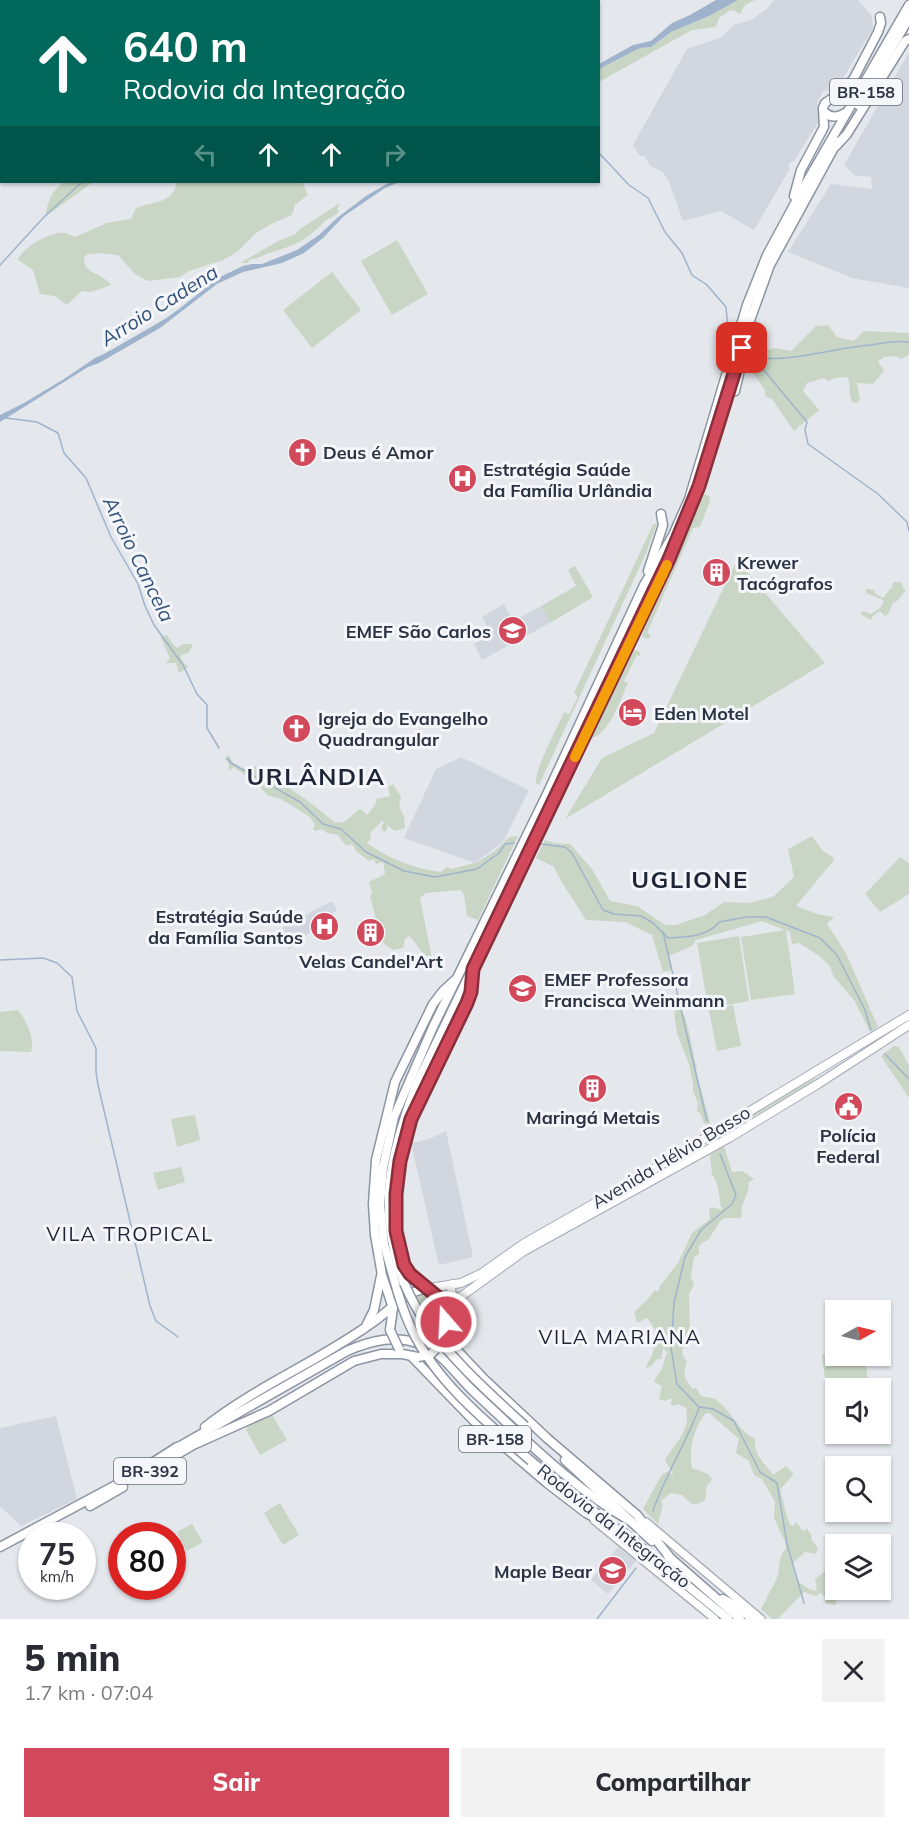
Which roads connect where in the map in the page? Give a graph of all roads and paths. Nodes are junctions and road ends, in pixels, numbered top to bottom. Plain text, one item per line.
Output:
1 (908, 7) edge
2 (880, 17) dead end
3 (909, 18) edge
4 (895, 34) junction
5 (909, 39) edge
6 (848, 111) junction
7 (824, 112) junction
8 (830, 148) junction
9 (805, 162) junction
10 (775, 239) junction
11 (728, 388) junction
12 (661, 514) dead end
13 (644, 585) junction
14 (621, 636) junction
15 (631, 641) junction
16 (551, 796) junction
17 (473, 969) junction
18 (460, 976) junction
19 (909, 1016) edge
20 (909, 1025) edge
21 (812, 1074) junction
22 (818, 1084) junction
23 (721, 1128) junction
24 (729, 1138) junction
25 (382, 1275) junction
26 (453, 1284) junction
27 (430, 1288) junction
28 (459, 1298) junction
29 (393, 1308) junction
30 (446, 1322) junction
31 (445, 1332) junction
32 (358, 1333) junction
33 (401, 1351) junction
34 (415, 1357) junction
35 (173, 1450) junction
36 (586, 1513) junction
37 (634, 1519) junction
38 (61, 1522) edge
39 (623, 1532) junction
40 (18, 1544) edge
41 (0, 1547) edge
42 (0, 1553) edge
43 (706, 1595) junction
44 (715, 1619) edge
45 (726, 1619) edge
46 (740, 1619) edge
47 (752, 1619) edge
48 (761, 1619) edge

1 - 4 highway, Rodovia da Integração / BR-158
2 - 7 highway
3 - 4 highway, Rodovia da Integração / BR-158
4 - 6 highway, Rodovia da Integração / BR-158
4 - 8 highway, Rodovia da Integração / BR-158
5 - 8 highway
6 - 7 highway
6 - 8 highway, Rodovia da Integração / BR-158
7 - 9 highway
8 - 9 highway
8 - 10 highway, Rodovia da Integração / BR-158
8 - 11 highway, Rodovia da Integração / BR-158
9 - 10 highway
10 - 11 highway, Rodovia da Integração / BR-158
11 - 13 highway, Rodovia da Integração / BR-158
11 - 15 highway, Rodovia da Integração / BR-158
12 - 13 highway
13 - 14 highway, Rodovia da Integração / BR-158
14 - 15 highway
14 - 16 highway, Rodovia da Integração / BR-158
15 - 16 highway, Rodovia da Integração / BR-158
16 - 17 highway, Rodovia da Integração / BR-158
16 - 18 highway, Rodovia da Integração / BR-158
17 - 27 highway, BR-158
17 - 37 highway, Rodovia da Integração / BR-158, bridge
18 - 25 highway, BR-158
18 - 39 highway, Rodovia da Integração / BR-158, bridge
19 - 21 main road, Avenida Hélvio Basso
20 - 22 main road, Avenida Hélvio Basso
21 - 22 main road
21 - 23 main road, Avenida Hélvio Basso
22 - 24 main road, Avenida Hélvio Basso
23 - 24 main road
23 - 26 main road, Avenida Hélvio Basso
24 - 28 main road, Avenida Hélvio Basso
25 - 29 highway, BR-158
25 - 32 highway
26 - 27 main road, Avenida Hélvio Basso
26 - 28 main road
27 - 29 highway, BR-392
27 - 30 highway, BR-158
28 - 30 main road, Avenida Hélvio Basso
29 - 32 highway, BR-392
29 - 33 highway, BR-158, bridge
30 - 31 highway, BR-158
31 - 34 highway, bridge
31 - 37 highway, BR-158
32 - 35 highway, BR-392
33 - 34 highway, BR-158
33 - 38 highway, BR-392
34 - 36 highway, BR-158
35 - 37 highway, BR-392 / BR-392
35 - 41 highway, BR-392
36 - 39 highway, BR-158
36 - 44 main road, BR-158
37 - 43 highway, Rodovia da Integração / BR-158
37 - 48 main road, BR-158
39 - 43 highway, Rodovia da Integração / BR-158
40 - 42 highway, BR-392
43 - 45 highway, BR-158
43 - 46 highway, Rodovia da Integração / BR-158
43 - 47 highway, BR-158

